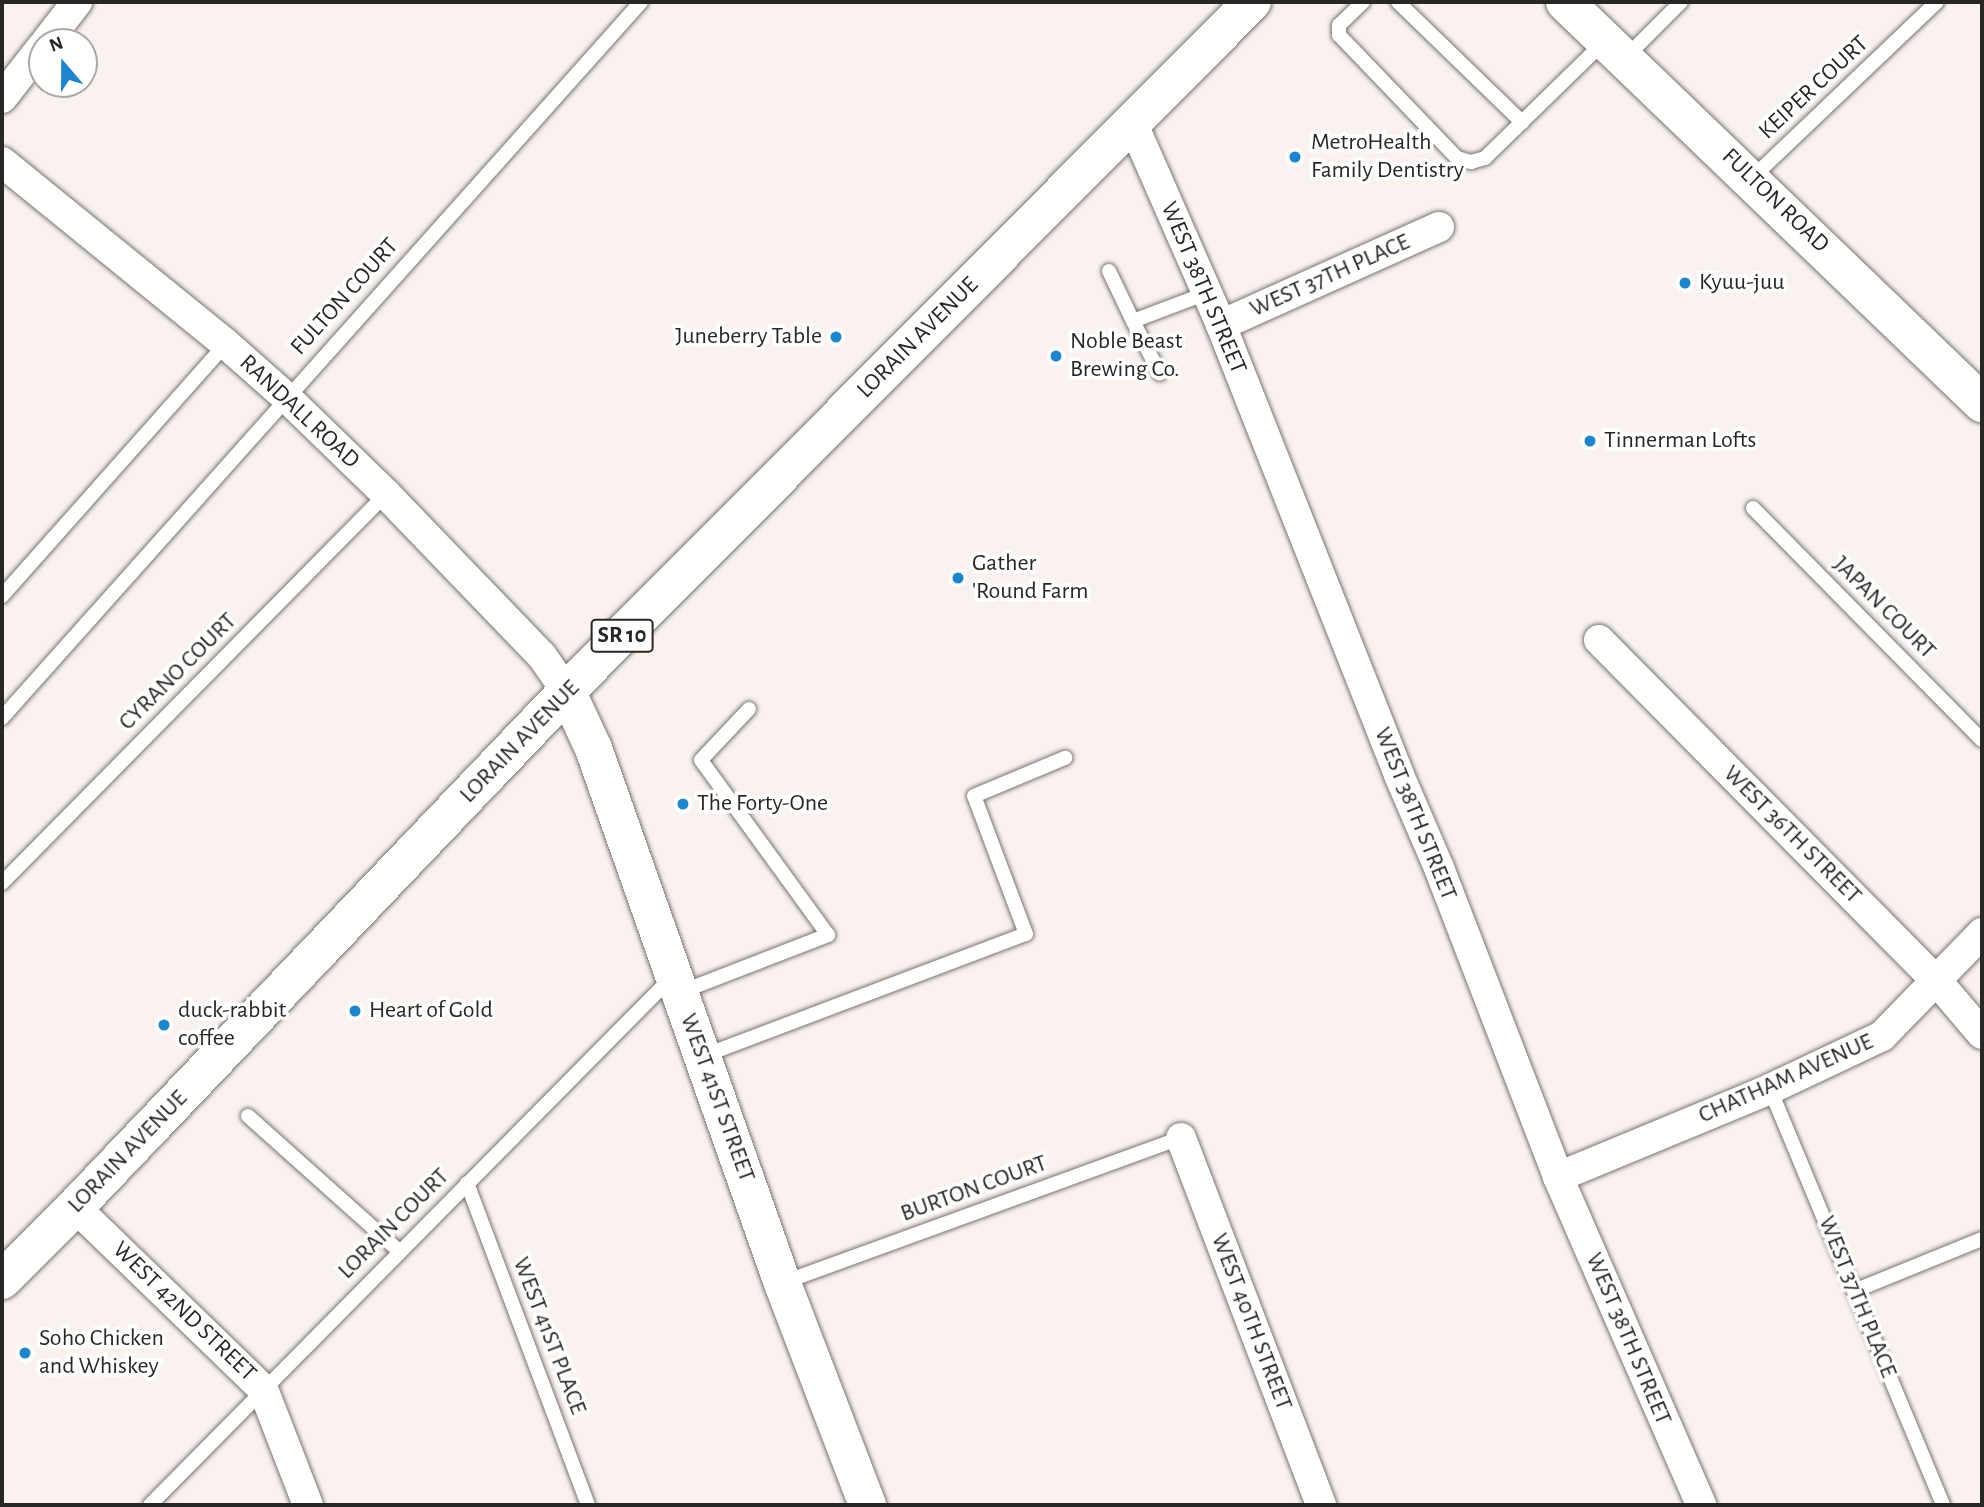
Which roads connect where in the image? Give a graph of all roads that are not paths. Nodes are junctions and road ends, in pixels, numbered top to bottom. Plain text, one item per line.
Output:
1 (77, 2) edge
2 (641, 2) edge
3 (1252, 2) edge
4 (1363, 2) edge
5 (1398, 2) edge
6 (1681, 2) edge
7 (1937, 2) edge
8 (1568, 3) edge
9 (57, 28) edge
10 (1615, 49) junction
11 (28, 64) edge
12 (2, 97) edge
13 (1132, 122) junction
14 (1522, 122) junction
15 (2, 162) edge
16 (1752, 178) junction
17 (1439, 227) dead end
18 (1109, 271) dead end
19 (1207, 293) junction
20 (1133, 321) junction
21 (1221, 325) junction
22 (226, 345) junction
23 (1160, 374) dead end
24 (286, 397) junction
25 (1982, 403) edge
26 (386, 494) junction
27 (1753, 508) dead end
28 (2, 596) edge
29 (1599, 640) dead end
30 (567, 692) junction
31 (749, 709) dead end
32 (2, 718) edge
33 (1982, 740) edge
34 (1065, 758) dead end
35 (2, 883) edge
36 (1982, 933) edge
37 (1936, 980) junction
38 (676, 985) junction
39 (1982, 1034) edge
40 (703, 1056) junction
41 (1770, 1089) junction
42 (248, 1116) dead end
43 (1181, 1138) joint
44 (1558, 1177) junction
45 (467, 1183) junction
46 (75, 1207) junction
47 (1982, 1239) edge
48 (399, 1251) junction
49 (2, 1280) edge
50 (782, 1283) junction
51 (1854, 1291) junction
52 (263, 1389) junction
53 (150, 1505) edge
54 (308, 1505) edge
55 (588, 1505) edge
56 (867, 1505) edge
57 (1321, 1505) edge
58 (1700, 1505) edge
59 (1943, 1505) edge

1 - 9 street
2 - 24 lane, FULTON COURT
3 - 13 main road, LORAIN AVENUE / SR 10
4 - 14 lane
5 - 14 lane
6 - 10 lane
7 - 16 lane, KEIPER COURT
8 - 10 main road, FULTON ROAD
10 - 14 lane
10 - 16 main road, FULTON ROAD
11 - 12 street
13 - 19 street, WEST 38TH STREET
13 - 30 main road, LORAIN AVENUE / SR 10
15 - 22 street, RANDALL ROAD
16 - 25 main road, FULTON ROAD
17 - 21 street, WEST 37TH PLACE
18 - 20 lane
19 - 20 lane
19 - 21 street, WEST 38TH STREET
20 - 23 lane
21 - 44 street, WEST 38TH STREET
22 - 24 street, RANDALL ROAD
22 - 28 lane
24 - 26 street, RANDALL ROAD
24 - 32 lane, FULTON COURT
26 - 30 street, RANDALL ROAD
26 - 35 lane, CYRANO COURT
27 - 33 lane, JAPAN COURT
29 - 37 street, WEST 36TH STREET
30 - 38 street, WEST 41ST STREET
30 - 46 main road, LORAIN AVENUE / SR 10
31 - 38 lane
34 - 40 lane
36 - 37 street, CHATHAM AVENUE
37 - 39 street, WEST 36TH STREET
37 - 41 street, CHATHAM AVENUE
38 - 40 street, WEST 41ST STREET
38 - 45 lane, LORAIN COURT
40 - 50 street, WEST 41ST STREET
41 - 44 street, CHATHAM AVENUE
41 - 51 lane, WEST 37TH PLACE
42 - 48 lane
43 - 50 lane, BURTON COURT
43 - 57 street, WEST 40TH STREET
44 - 58 street, WEST 38TH STREET
45 - 48 lane, LORAIN COURT
45 - 55 lane, WEST 41ST PLACE
46 - 49 main road, LORAIN AVENUE / SR 10
46 - 52 street, WEST 42ND STREET
47 - 51 lane
48 - 52 lane, LORAIN COURT
50 - 56 street, WEST 41ST STREET
51 - 59 lane, WEST 37TH PLACE
52 - 53 lane, LORAIN COURT
52 - 54 street, WEST 42ND STREET

